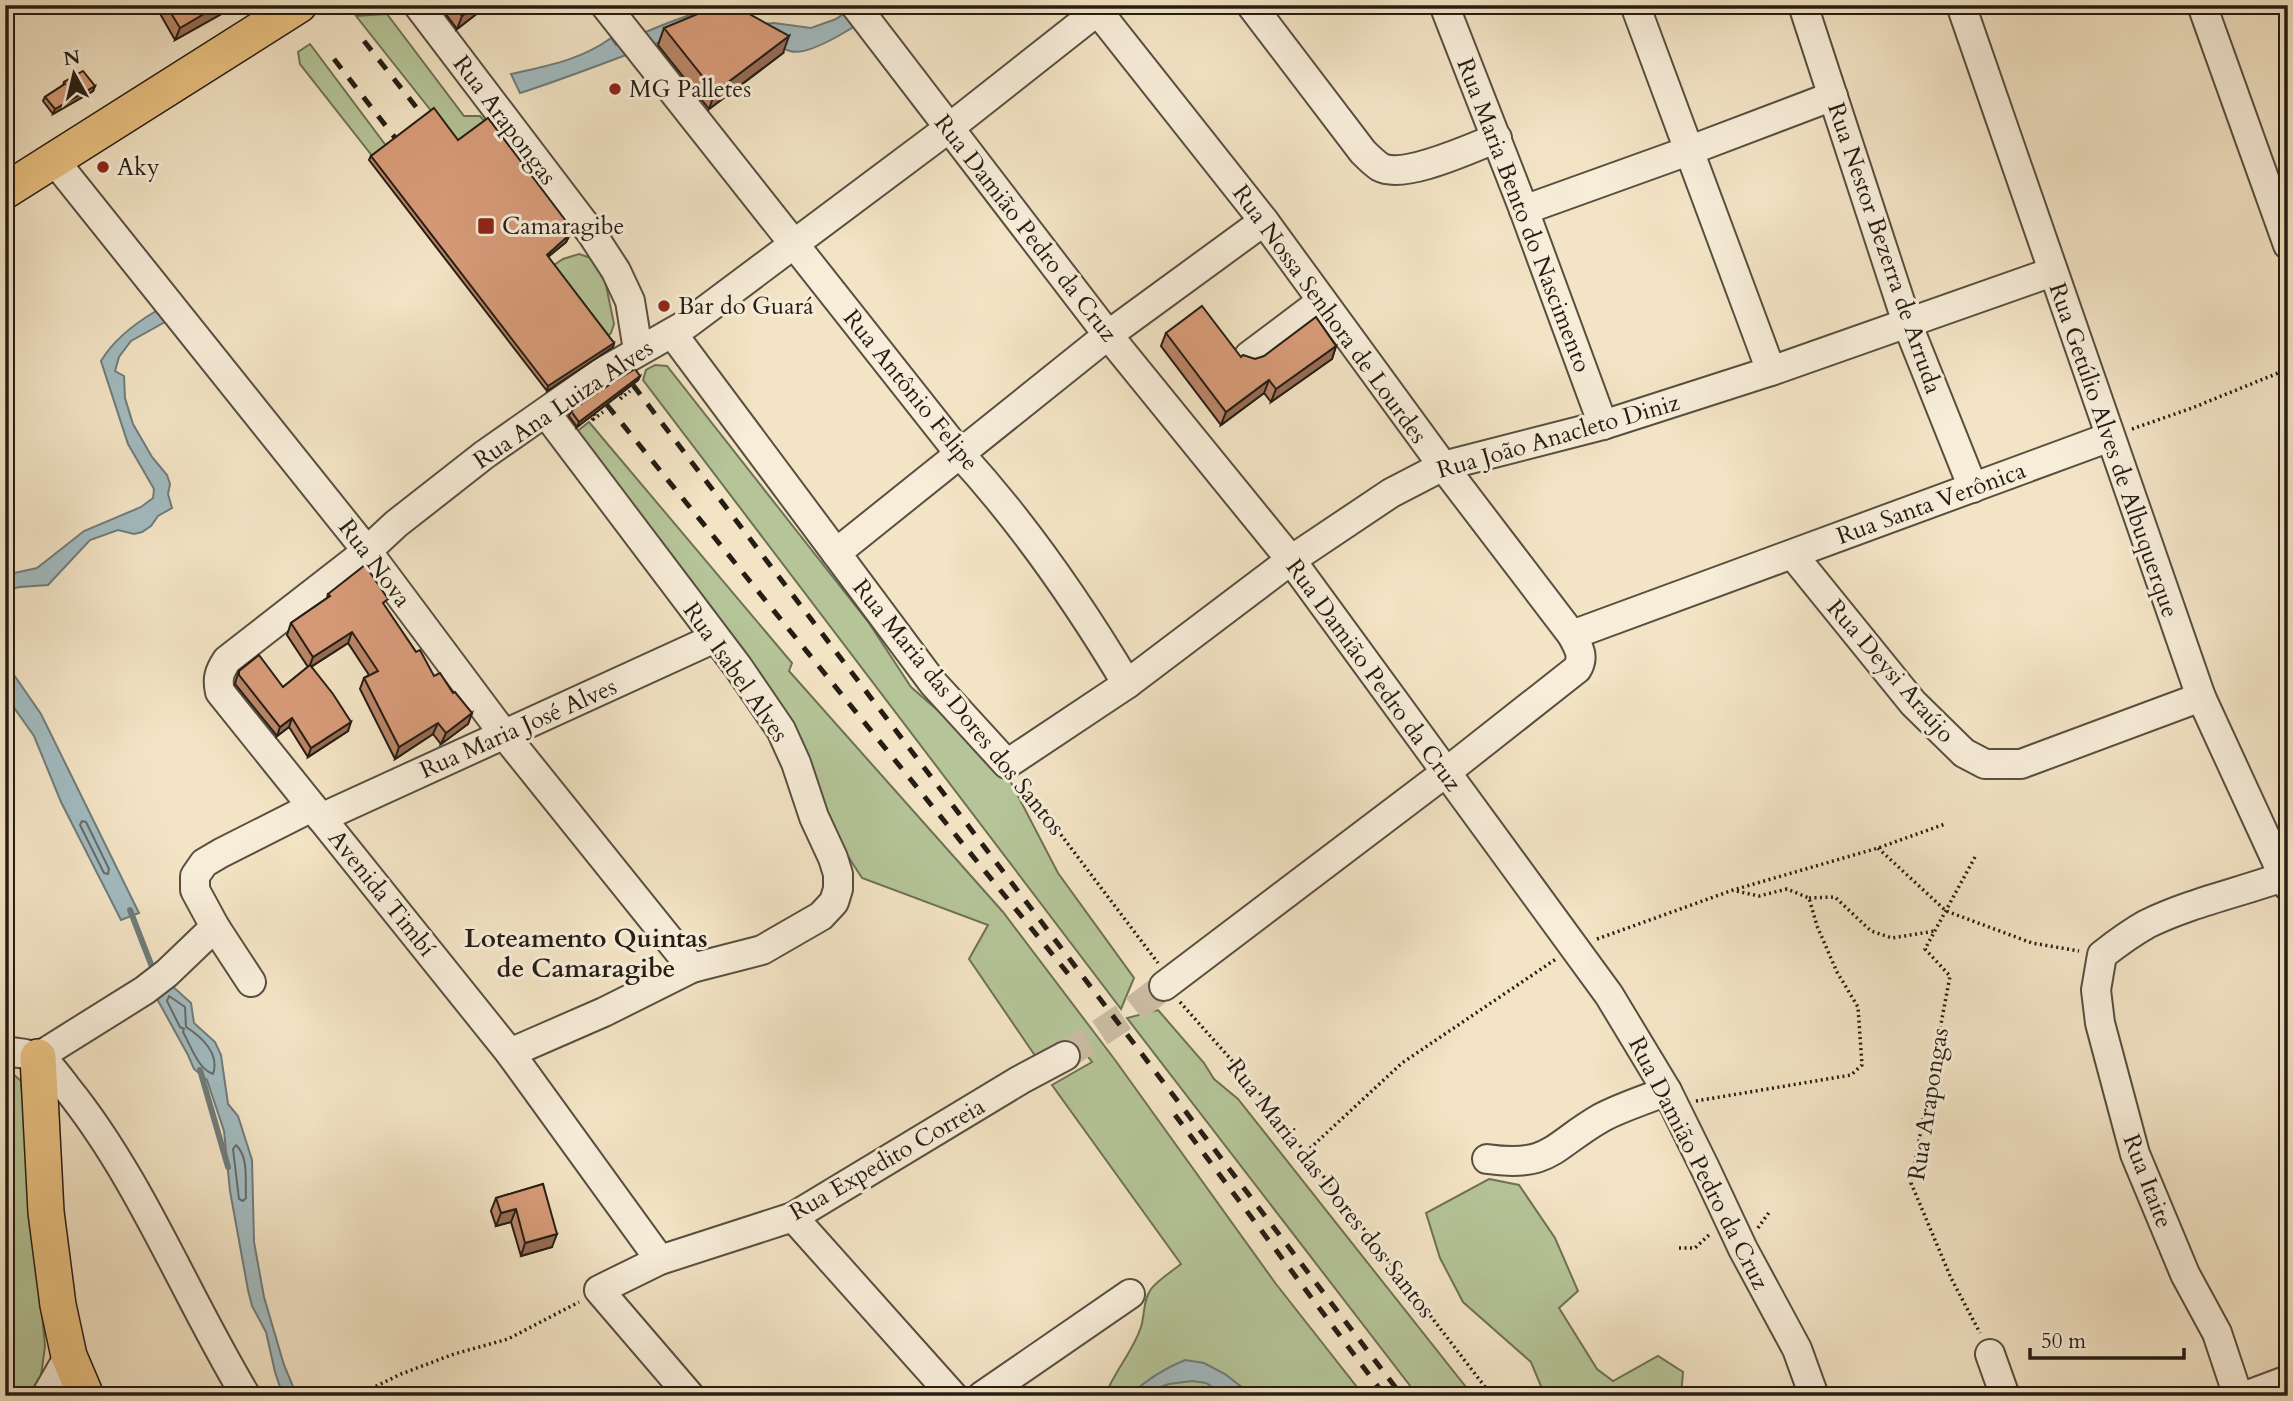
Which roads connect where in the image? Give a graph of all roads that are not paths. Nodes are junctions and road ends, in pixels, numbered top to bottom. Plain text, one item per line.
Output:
1 (299, 5) edge
2 (418, 5) edge
3 (605, 5) edge
4 (1251, 5) edge
5 (1444, 5) edge
6 (1635, 5) edge
7 (1803, 5) edge
8 (1961, 5) edge
9 (2202, 5) edge
10 (1099, 7) edge
11 (862, 13) edge
12 (1833, 96) junction
13 (949, 128) junction
14 (1496, 138) junction
15 (1688, 151) junction
16 (54, 160) junction
17 (5, 191) edge
18 (1524, 210) junction
19 (1264, 221) junction
20 (795, 243) junction
21 (2288, 245) edge
22 (2052, 272) junction
23 (1322, 301) junction
24 (1907, 323) junction
25 (672, 332) junction
26 (1108, 335) junction
27 (638, 351) junction
28 (1249, 356) edge
29 (1771, 371) junction
30 (545, 413) junction
31 (1603, 425) junction
32 (2110, 436) junction
33 (960, 454) junction
34 (1443, 466) junction
35 (1973, 488) junction
36 (367, 551) junction
37 (836, 553) junction
38 (1793, 555) junction
39 (1290, 560) junction
40 (1572, 635) junction
41 (715, 638) junction
42 (227, 660) joint
43 (1128, 684) junction
44 (2201, 697) junction
45 (503, 733) junction
46 (1007, 764) joint
47 (1445, 773) junction
48 (317, 812) junction
49 (2287, 879) edge
50 (215, 928) junction
51 (692, 968) junction
52 (251, 982) dead end
53 (1168, 983) tunnel mouth
54 (510, 1053) junction
55 (21, 1054) edge
56 (1065, 1056) tunnel mouth
57 (1670, 1098) junction
58 (1487, 1159) dead end
59 (793, 1217) junction
60 (660, 1260) junction
61 (1130, 1294) dead end
62 (1990, 1354) road end
63 (69, 1356) junction
64 (2288, 1380) edge
65 (46, 1396) edge
66 (86, 1396) edge
67 (246, 1396) edge
68 (690, 1396) edge
69 (953, 1396) edge
70 (982, 1396) edge
71 (1814, 1396) edge
72 (2005, 1396) edge
73 (2238, 1396) edge
74 (2245, 1396) edge

1 - 16 main road
2 - 27 street, Rua Arapongas
3 - 20 street, Rua Antônio Felipe
4 - 14 street
5 - 14 street, Rua Maria Bento do Nascimento
6 - 15 street
7 - 12 street, Rua Nestor Bezerra de Arruda
8 - 22 street, Rua Getúlio Alves de Albuquerque
9 - 21 street
10 - 13 street, Rua Ana Luiza Alves
10 - 19 street, Rua Nossa Senhora de Lourdes
11 - 13 street, Rua Damião Pedro da Cruz
12 - 15 street
12 - 24 street, Rua Nestor Bezerra de Arruda
13 - 20 street, Rua Ana Luiza Alves
13 - 26 street, Rua Damião Pedro da Cruz
14 - 18 street, Rua Maria Bento do Nascimento
15 - 18 street
15 - 29 street
16 - 17 main road
16 - 36 street, Rua Nova
18 - 31 street, Rua Maria Bento do Nascimento
19 - 23 street, Rua Nossa Senhora de Lourdes
19 - 26 street
20 - 25 street, Rua Ana Luiza Alves
20 - 33 street, Rua Antônio Felipe
22 - 24 street, Rua João Anacleto Diniz
22 - 32 street, Rua Getúlio Alves de Albuquerque
23 - 28 street
23 - 34 street, Rua Nossa Senhora de Lourdes
24 - 29 street, Rua João Anacleto Diniz
24 - 35 street, Rua Nestor Bezerra de Arruda
25 - 27 street, Rua Ana Luiza Alves
25 - 37 street, Rua Maria das Dores dos Santos
26 - 33 street
26 - 39 street, Rua Damião Pedro da Cruz
27 - 30 street, Rua Ana Luiza Alves
29 - 31 street, Rua João Anacleto Diniz
30 - 36 street, Rua Ana Luiza Alves
30 - 41 street, Rua Isabel Alves
31 - 34 street, Rua João Anacleto Diniz
32 - 35 street, Rua Santa Verônica
32 - 44 street, Rua Getúlio Alves de Albuquerque
33 - 37 street
33 - 43 street, Rua Antônio Felipe
34 - 39 street, Rua João Anacleto Diniz
34 - 40 street, Rua Nossa Senhora de Lourdes
35 - 38 street, Rua Santa Verônica
36 - 42 street, Rua Ana Luiza Alves
36 - 45 street, Rua Nova
37 - 46 street, Rua Maria das Dores dos Santos
38 - 40 street, Rua Santa Verônica
38 - 44 street, Rua Deysi Araújo
39 - 43 street, Rua João Anacleto Diniz
39 - 47 street, Rua Damião Pedro da Cruz
40 - 47 street, Rua Nossa Senhora de Lourdes
41 - 45 street, Rua Maria José Alves
41 - 51 street, Rua Isabel Alves
42 - 48 street, Avenida Timbí
43 - 46 street, Rua João Anacleto Diniz
44 - 49 street, Rua Getúlio Alves de Albuquerque
45 - 48 street, Rua Maria José Alves
45 - 51 street, Rua Nova
47 - 53 street
47 - 57 street, Rua Damião Pedro da Cruz
48 - 50 street, Rua Maria José Alves
48 - 54 street, Avenida Timbí
49 - 73 street, Rua Itaite
50 - 52 street, Rua Maria José Alves
50 - 55 street
51 - 54 street, Rua Isabel Alves
54 - 60 street, Avenida Timbí
55 - 63 main road
55 - 67 street
56 - 59 street, Rua Expedito Correia
57 - 58 street
57 - 71 street, Rua Damião Pedro da Cruz
59 - 60 street, Rua Expedito Correia
59 - 69 street
60 - 68 street, Rua Expedito Correia
61 - 70 street
62 - 72 street
63 - 65 street
63 - 66 main road
64 - 74 street

